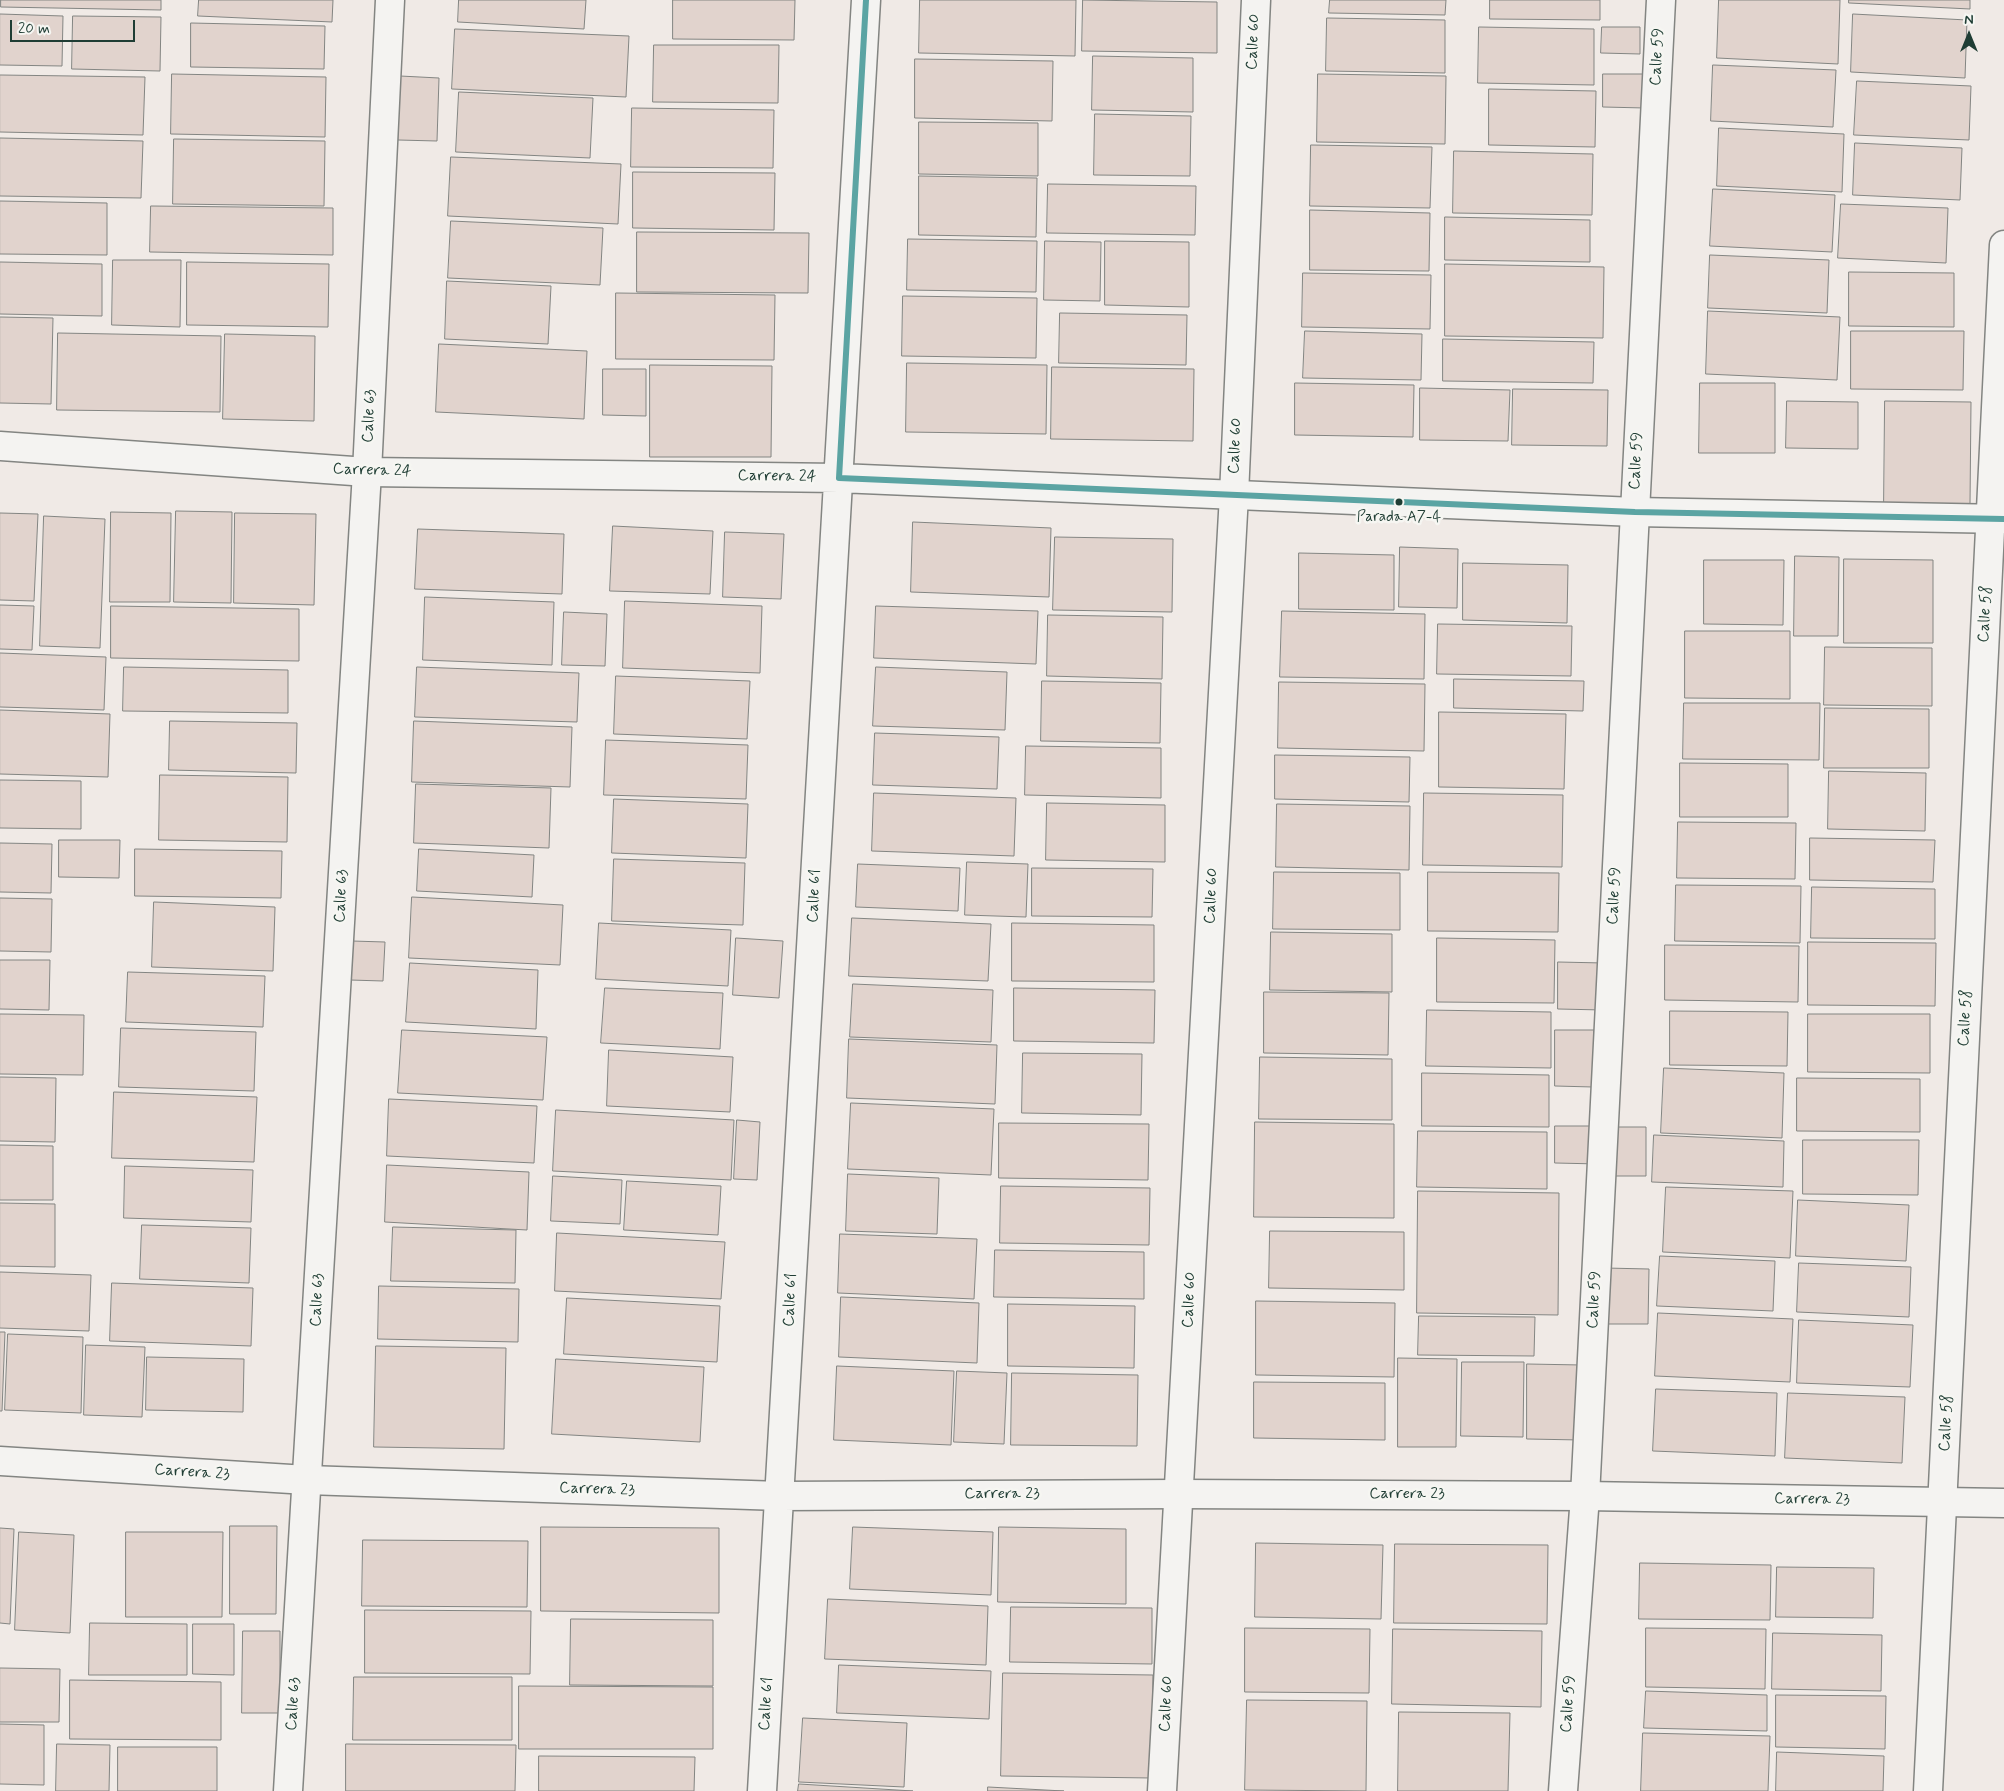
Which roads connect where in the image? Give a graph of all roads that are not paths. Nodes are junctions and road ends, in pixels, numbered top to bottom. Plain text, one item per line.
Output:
1 (390, 0) edge
2 (866, 0) edge
3 (1256, 0) edge
4 (1661, 0) edge
5 (2004, 245) edge
6 (0, 446) edge
7 (367, 472) junction
8 (839, 478) junction
9 (1234, 495) junction
10 (1635, 512) junction
11 (1997, 519) edge
12 (0, 1461) edge
13 (307, 1480) junction
14 (1179, 1494) junction
15 (780, 1496) junction
16 (1585, 1496) junction
17 (1943, 1502) junction
18 (2004, 1503) edge
19 (288, 1791) edge
20 (762, 1791) edge
21 (1162, 1791) edge
22 (1563, 1791) edge
23 (1928, 1791) edge

1 - 7 street, Calle 63
2 - 8 street, Calle 61
3 - 9 street, Calle 60
4 - 10 street, Calle 59
5 - 11 street, Calle 58
6 - 7 street, Carrera 24
7 - 8 street, Carrera 24
7 - 13 street, Calle 63
8 - 9 street, Carrera 24
8 - 15 street, Calle 61
9 - 10 street, Carrera 24
9 - 14 street, Calle 60
10 - 11 street, Carrera 24
10 - 16 street, Calle 59
11 - 17 street, Calle 58
12 - 13 street, Carrera 23
13 - 15 street, Carrera 23
13 - 19 street, Calle 63
14 - 15 street, Carrera 23
14 - 16 street, Carrera 23
14 - 21 street, Calle 60
15 - 20 street, Calle 61
16 - 17 street, Carrera 23
16 - 22 street, Calle 59
17 - 18 street, Carrera 23
17 - 23 street, Calle 58

